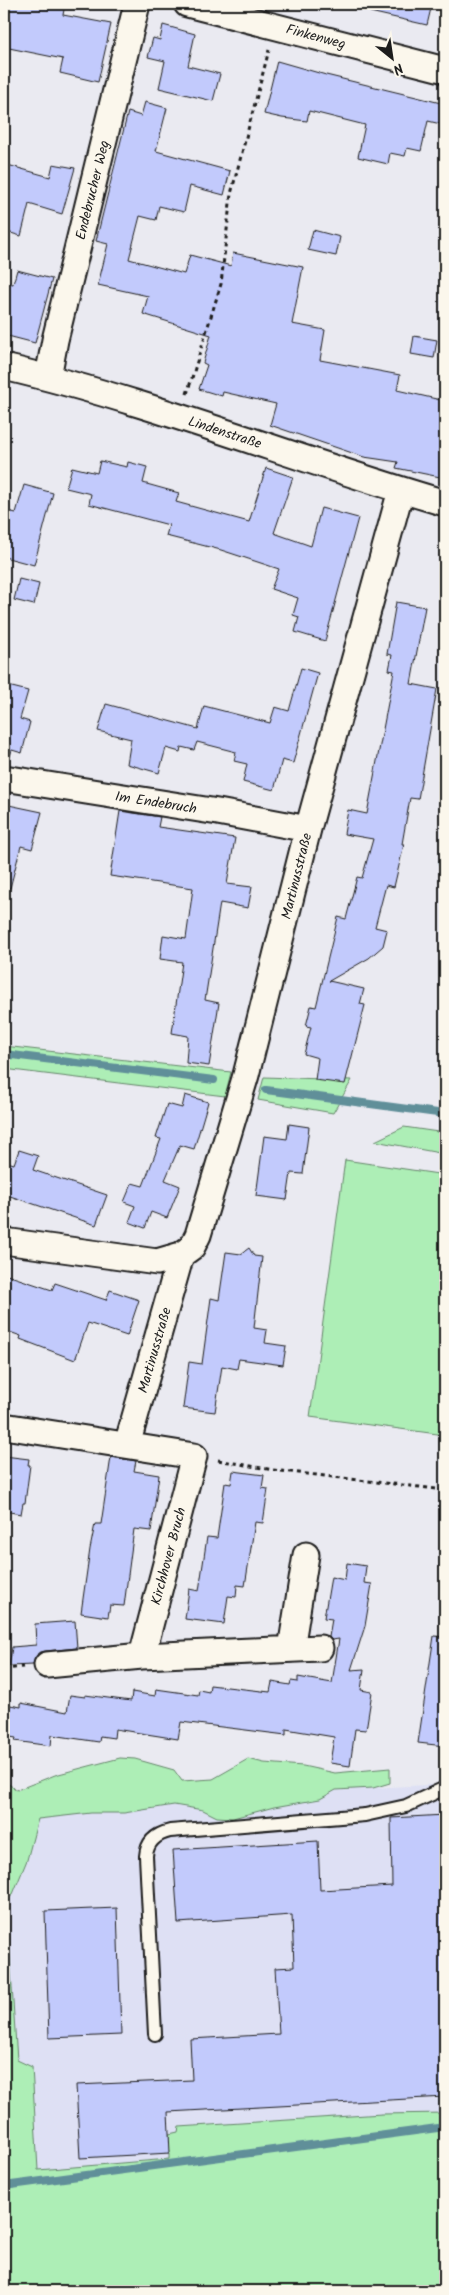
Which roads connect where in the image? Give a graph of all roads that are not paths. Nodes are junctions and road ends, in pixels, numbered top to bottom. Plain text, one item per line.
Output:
1 (137, 4) edge
2 (187, 4) edge
3 (445, 70) edge
4 (4, 367) edge
5 (48, 377) junction
6 (401, 490) junction
7 (445, 503) edge
8 (4, 778) edge
9 (308, 829) junction
10 (4, 1241) edge
11 (181, 1255) junction
12 (4, 1426) edge
13 (127, 1445) junction
14 (306, 1555) dead end
15 (320, 1648) dead end
16 (291, 1649) junction
17 (142, 1656) junction
18 (47, 1665) dead end
19 (445, 1788) edge
20 (156, 2034) dead end

1 - 5 street, Endebrucher Weg
2 - 3 street, Finkenweg
4 - 5 street, Lindenstraße
5 - 6 street, Lindenstraße
6 - 7 street, Lindenstraße
6 - 9 street, Martinusstraße
8 - 9 street, Im Endebruch
9 - 11 street, Martinusstraße
10 - 11 street
11 - 13 street, Martinusstraße
12 - 13 street
13 - 17 street, Kirchhover Bruch
14 - 16 street
15 - 16 street
16 - 17 street
17 - 18 street
19 - 20 lane

